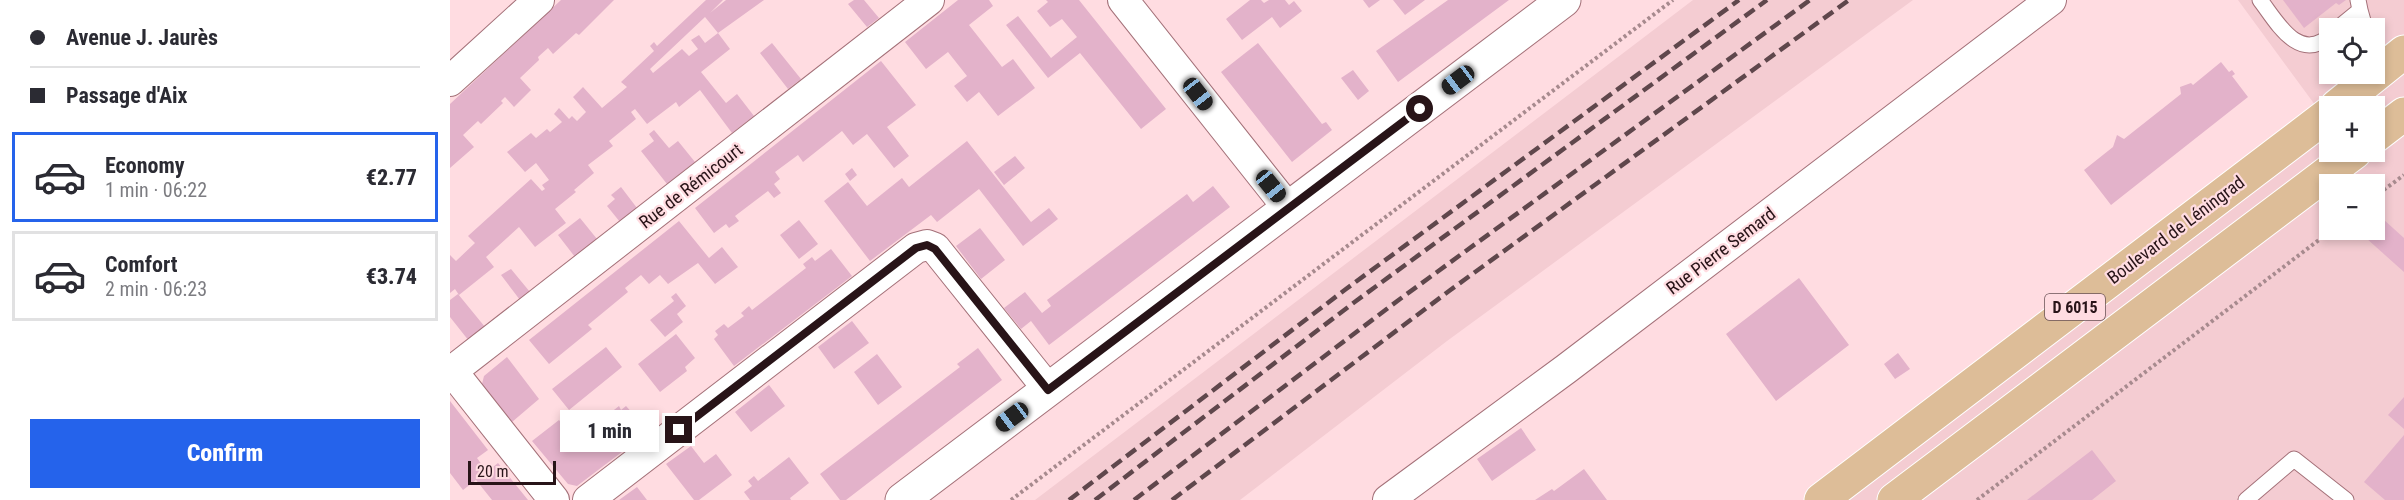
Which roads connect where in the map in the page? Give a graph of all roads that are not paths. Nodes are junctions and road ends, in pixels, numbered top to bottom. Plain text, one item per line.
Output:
1 (539, 0) edge
2 (929, 0) edge
3 (1123, 0) edge
4 (1564, 0) edge
5 (2051, 0) edge
6 (2260, 0) edge
7 (2359, 5) edge
8 (2347, 18) edge
9 (2319, 40) edge
10 (2404, 52) edge
11 (2385, 66) edge
12 (450, 81) edge
13 (2363, 84) edge
14 (2349, 96) edge
15 (2404, 114) edge
16 (2319, 121) edge
17 (2385, 129) edge
18 (2342, 162) edge
19 (1288, 208) junction
20 (1048, 390) junction
21 (554, 500) edge
22 (588, 500) edge
23 (902, 500) edge
24 (1388, 500) edge
25 (1821, 500) edge
26 (1894, 500) edge
27 (2246, 500) edge
28 (2346, 500) edge

1 - 12 street
2 - 21 street, Rue de Rémicourt
3 - 19 street
4 - 19 street
5 - 24 street, Rue Pierre Semard
6 - 9 lane
7 - 8 lane
10 - 11 main road
13 - 14 main road
15 - 17 main road
16 - 25 main road, Boulevard de Léningrad / D 6015
18 - 26 main road, D 6015
19 - 20 street
20 - 22 street
20 - 23 street
27 - 28 lane

